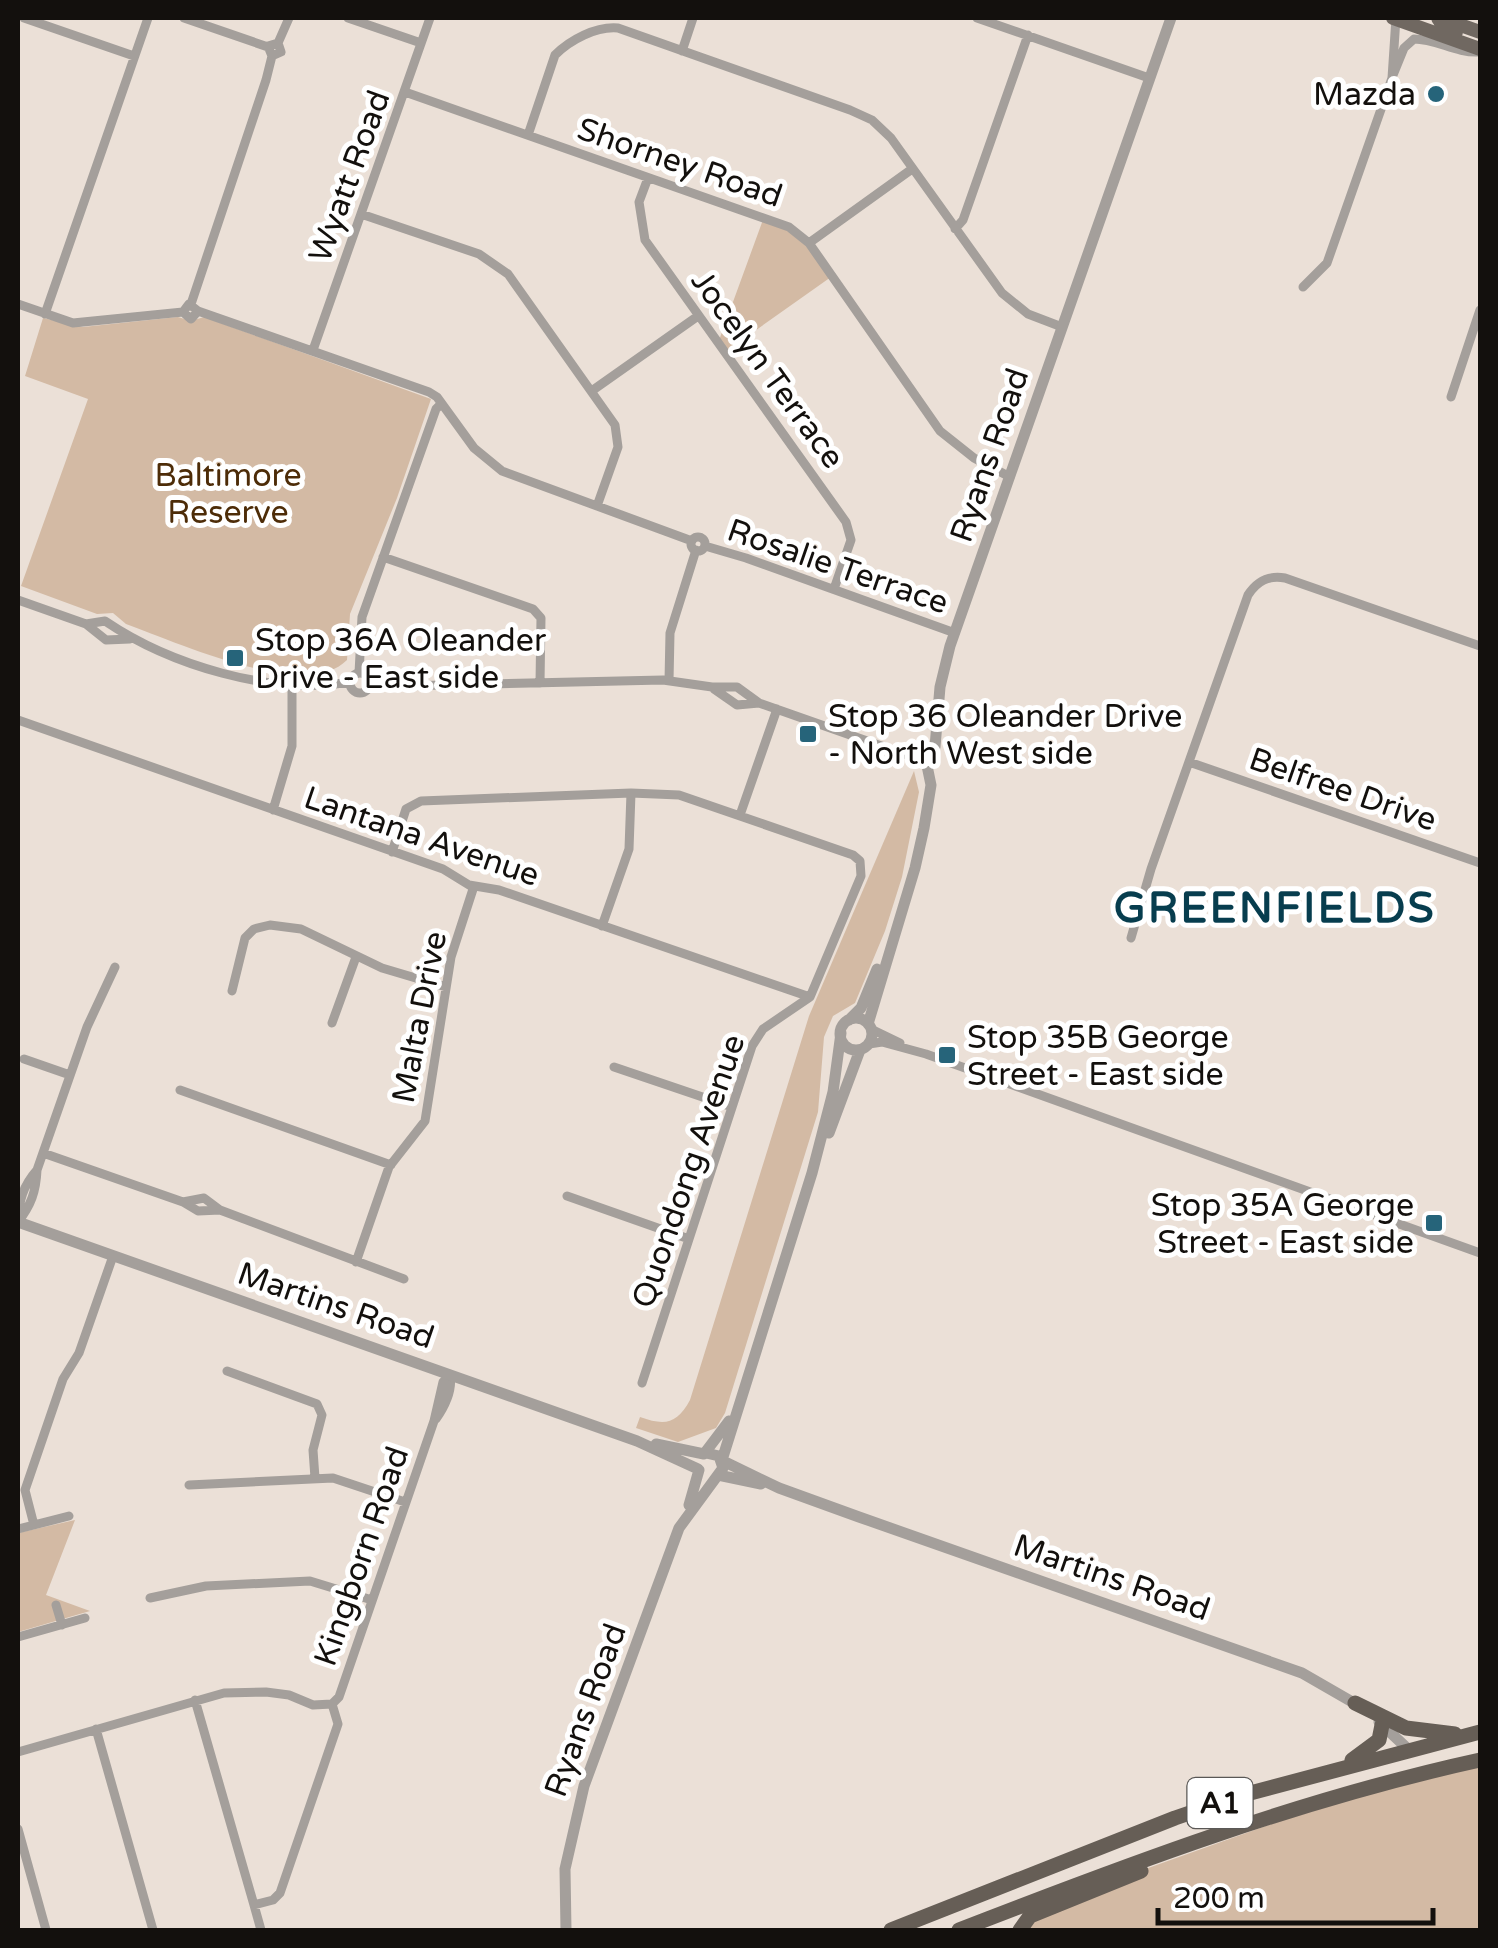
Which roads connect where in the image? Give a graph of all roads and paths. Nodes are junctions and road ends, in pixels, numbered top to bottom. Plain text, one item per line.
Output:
1 (24, 18) edge
2 (148, 18) edge
3 (184, 18) edge
4 (289, 18) edge
5 (348, 18) edge
6 (430, 18) edge
7 (693, 18) edge
8 (977, 18) edge
9 (1171, 18) edge
10 (1394, 18) edge
11 (1438, 18) edge
12 (1414, 25) junction
13 (1469, 26) edge
14 (1028, 35) junction
15 (1480, 41) edge
16 (421, 43) junction
17 (272, 49) junction
18 (1480, 50) edge
19 (682, 51) junction
20 (134, 56) junction
21 (1150, 78) junction
22 (1392, 78) junction
23 (405, 92) junction
24 (528, 135) junction
25 (912, 168) junction
26 (648, 178) junction
27 (361, 214) junction
28 (955, 228) junction
29 (809, 244) junction
30 (1304, 286) dead end
31 (18, 304) edge
32 (191, 309) junction
33 (1480, 310) edge
34 (45, 314) junction
35 (698, 316) junction
36 (1062, 328) junction
37 (313, 350) junction
38 (593, 390) junction
39 (1451, 397) dead end
40 (441, 404) junction
41 (1010, 477) junction
42 (597, 506) junction
43 (698, 546) junction
44 (383, 558) junction
45 (834, 589) junction
46 (18, 600) edge
47 (955, 633) junction
48 (1480, 646) edge
49 (365, 679) junction
50 (669, 681) junction
51 (349, 682) junction
52 (540, 683) junction
53 (292, 686) junction
54 (712, 687) junction
55 (759, 703) junction
56 (777, 709) junction
57 (18, 720) edge
58 (925, 756) junction
59 (1189, 762) junction
60 (631, 793) junction
61 (273, 810) junction
62 (740, 815) junction
63 (392, 852) junction
64 (1480, 863) edge
65 (474, 886) junction
66 (900, 914) junction
67 (602, 926) junction
68 (1132, 938) dead end
69 (356, 956) junction
70 (115, 967) dead end
71 (446, 987) junction
72 (232, 991) dead end
73 (810, 997) junction
74 (849, 1020) junction
75 (332, 1023) dead end
76 (869, 1026) junction
77 (840, 1032) junction
78 (864, 1047) junction
79 (926, 1054) junction
80 (24, 1059) dead end
81 (614, 1066) dead end
82 (70, 1075) junction
83 (180, 1090) dead end
84 (732, 1107) junction
85 (42, 1153) junction
86 (391, 1165) junction
87 (812, 1174) junction
88 (567, 1196) dead end
89 (18, 1222) edge
90 (688, 1239) junction
91 (1480, 1253) edge
92 (114, 1256) junction
93 (356, 1262) junction
94 (404, 1279) dead end
95 (227, 1371) dead end
96 (450, 1375) junction
97 (642, 1383) dead end
98 (734, 1414) junction
99 (637, 1441) junction
100 (705, 1454) junction
101 (722, 1461) junction
102 (699, 1470) junction
103 (717, 1476) junction
104 (315, 1478) junction
105 (189, 1484) dead end
106 (780, 1488) junction
107 (405, 1502) junction
108 (687, 1514) junction
109 (69, 1516) dead end
110 (34, 1525) junction
111 (18, 1529) edge
112 (150, 1598) dead end
113 (372, 1600) junction
114 (56, 1605) dead end
115 (85, 1618) dead end
116 (62, 1624) junction
117 (18, 1638) edge
118 (195, 1700) junction
119 (1355, 1702) junction
120 (332, 1704) junction
121 (1382, 1724) junction
122 (96, 1729) junction
123 (1475, 1734) edge
124 (1409, 1750) junction
125 (1480, 1750) edge
126 (18, 1752) edge
127 (1480, 1760) edge
128 (1340, 1767) junction
129 (1303, 1808) junction
130 (18, 1829) edge
131 (22, 1862) edge
132 (254, 1905) junction
133 (46, 1930) edge
134 (152, 1930) edge
135 (261, 1930) edge
136 (566, 1930) edge
137 (891, 1930) edge
138 (959, 1930) edge
139 (1020, 1930) edge

1 - 20 street
2 - 20 street
3 - 17 street
4 - 17 street
5 - 16 street
6 - 16 street, Wyatt Road
7 - 19 street
8 - 14 street
9 - 21 street, Ryans Road
10 - 12 main road
10 - 22 street
11 - 12 main road
11 - 13 main road
11 - 15 main road
12 - 18 main road
14 - 21 street
14 - 28 street
16 - 23 street, Wyatt Road
17 - 32 street
18 - 22 street
19 - 24 street
19 - 25 street
20 - 34 street
21 - 36 street, Ryans Road
22 - 30 street
23 - 24 street, Shorney Road
23 - 27 street, Wyatt Road
24 - 26 street, Shorney Road
25 - 28 street
25 - 29 street
26 - 29 street, Shorney Road
26 - 35 street, Jocelyn Terrace
27 - 37 street, Wyatt Road
27 - 38 street
28 - 36 street
29 - 41 street, Shorney Road
31 - 34 street
32 - 34 street
32 - 37 street
33 - 39 street
35 - 38 street
35 - 45 street, Jocelyn Terrace
36 - 41 street, Ryans Road
37 - 40 street
38 - 42 street
40 - 42 street, Rosalie Terrace
40 - 44 street
41 - 47 street, Ryans Road
42 - 43 street, Rosalie Terrace
43 - 45 street, Rosalie Terrace
43 - 50 street
44 - 49 street
44 - 52 street
45 - 47 street, Rosalie Terrace
46 - 53 street
47 - 58 street, Ryans Road
48 - 59 street
49 - 51 street
49 - 51 street
49 - 52 street
50 - 52 street
50 - 54 street
51 - 53 street
53 - 61 street
54 - 55 street
54 - 55 street
55 - 56 street
56 - 58 street
56 - 62 street
57 - 61 street, Lantana Avenue
58 - 66 street, Ryans Road
59 - 64 street, Belfree Drive
59 - 68 street
60 - 62 street
60 - 63 street
60 - 67 street
61 - 63 street, Lantana Avenue
62 - 73 street
63 - 65 street, Lantana Avenue
65 - 67 street, Lantana Avenue
65 - 71 street, Malta Drive
66 - 74 street, Ryans Road
66 - 76 street, Ryans Road
67 - 73 street, Lantana Avenue
69 - 71 street
69 - 72 street
69 - 75 street
70 - 82 street
71 - 86 street, Malta Drive
73 - 84 street, Quondong Avenue
74 - 76 street
74 - 77 street
76 - 78 street
76 - 79 street
77 - 78 street
77 - 87 street
78 - 79 street
78 - 87 street
79 - 91 street
80 - 82 street
81 - 84 street
82 - 85 street
83 - 86 street
84 - 90 street, Quondong Avenue
85 - 89 street
85 - 93 street
86 - 93 street, Malta Drive
87 - 98 street
88 - 90 street
89 - 92 street, Martins Road
90 - 97 street, Quondong Avenue
92 - 96 street, Martins Road
92 - 110 street
93 - 94 street
95 - 104 street
96 - 99 street, Martins Road
96 - 107 street, Kingborn Road
98 - 100 street
98 - 101 street
99 - 100 street, Martins Road
99 - 102 street, Martins Road
100 - 101 street
100 - 102 street
101 - 103 street
101 - 106 street, Martins Road
102 - 103 street
102 - 108 street, Ryans Road
103 - 106 street, Martins Road
103 - 108 street, Ryans Road
104 - 105 street
104 - 107 street
106 - 119 street, Martins Road
107 - 113 street, Kingborn Road
108 - 136 street, Ryans Road
109 - 110 street
110 - 111 street
112 - 113 street
113 - 120 street, Kingborn Road
114 - 116 street
115 - 116 street
116 - 117 street
118 - 120 street
118 - 122 street
118 - 132 street
119 - 121 street, Martins Road
119 - 123 highway
120 - 132 street, Kingborn Road
121 - 124 street, Martins Road
121 - 128 highway
122 - 126 street
122 - 134 street
123 - 124 highway, A1
124 - 125 highway
124 - 128 highway, A1
127 - 129 highway, A1
128 - 137 highway, A1
129 - 138 highway, A1
129 - 139 highway
130 - 131 street
131 - 133 street
132 - 135 street

